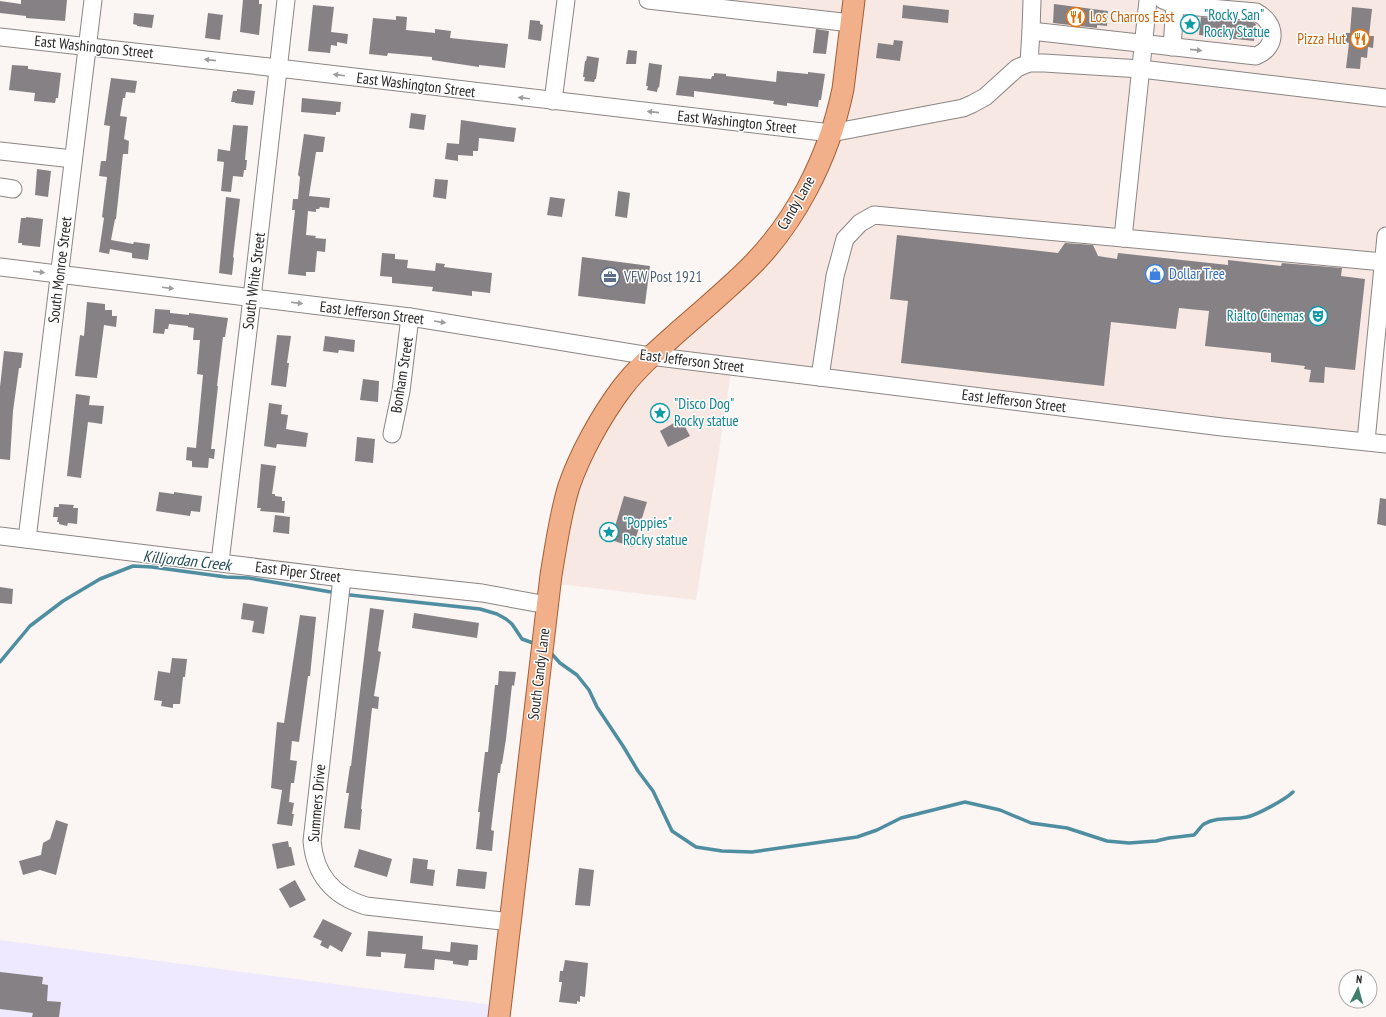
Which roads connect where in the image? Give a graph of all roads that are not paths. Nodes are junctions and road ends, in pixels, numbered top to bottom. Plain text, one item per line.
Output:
1 (93, 0) edge
2 (286, 0) edge
3 (566, 0) edge
4 (648, 0) edge
5 (854, 0) edge
6 (1032, 0) edge
7 (1148, 0) edge
8 (1169, 2) edge
9 (851, 23) junction
10 (1031, 31) junction
11 (0, 37) edge
12 (1092, 38) junction
13 (1143, 44) junction
14 (87, 47) junction
15 (1172, 47) junction
16 (1029, 64) junction
17 (278, 68) junction
18 (1141, 69) junction
19 (1386, 98) edge
20 (553, 101) junction
21 (831, 133) junction
22 (0, 151) edge
23 (73, 159) junction
24 (1386, 236) edge
25 (1123, 238) junction
26 (1383, 262) junction
27 (0, 267) edge
28 (59, 275) junction
29 (252, 298) junction
30 (410, 317) junction
31 (650, 356) junction
32 (820, 377) junction
33 (392, 434) dead end
34 (1366, 441) junction
35 (1386, 444) edge
36 (0, 536) edge
37 (27, 539) junction
38 (220, 562) junction
39 (342, 578) junction
40 (547, 605) junction
41 (511, 922) junction
42 (499, 1017) edge

1 - 14 street, South Monroe Street
2 - 17 street, South White Street
3 - 20 street
4 - 9 street
5 - 9 main road, Candy Lane
6 - 10 street
6 - 12 street
7 - 13 street
8 - 15 street
15 -> 8 street
9 - 21 main road, Candy Lane
10 - 12 street
10 - 16 street
11 - 14 street, East Washington Street
12 - 13 street
13 - 15 street
13 - 18 street
17 -> 14 street, East Washington Street
14 - 23 street, South Monroe Street
16 - 18 street
16 - 21 street, East Washington Street
20 -> 17 street, East Washington Street
17 - 29 street, South White Street
18 - 19 street
18 - 25 street
21 -> 20 street, East Washington Street
21 - 31 main road, Candy Lane
22 - 23 street
23 - 28 street, South Monroe Street
24 - 26 street
25 - 26 street
25 - 32 street
26 - 34 street
27 -> 28 street, East Jefferson Street
28 -> 29 street, East Jefferson Street
28 - 37 street, South Monroe Street
29 -> 30 street, East Jefferson Street
29 - 38 street, South White Street
30 -> 31 street, East Jefferson Street
30 - 33 street, Bonham Street
31 - 32 street, East Jefferson Street
31 - 40 main road, South Candy Lane
32 - 34 street, East Jefferson Street
34 - 35 street, East Jefferson Street
36 - 37 street, East Piper Street
37 - 38 street, East Piper Street
38 - 39 street, East Piper Street
39 - 40 street, East Piper Street
39 - 41 street, Summers Drive
40 - 41 main road, South Candy Lane
41 - 42 main road, South Candy Lane

